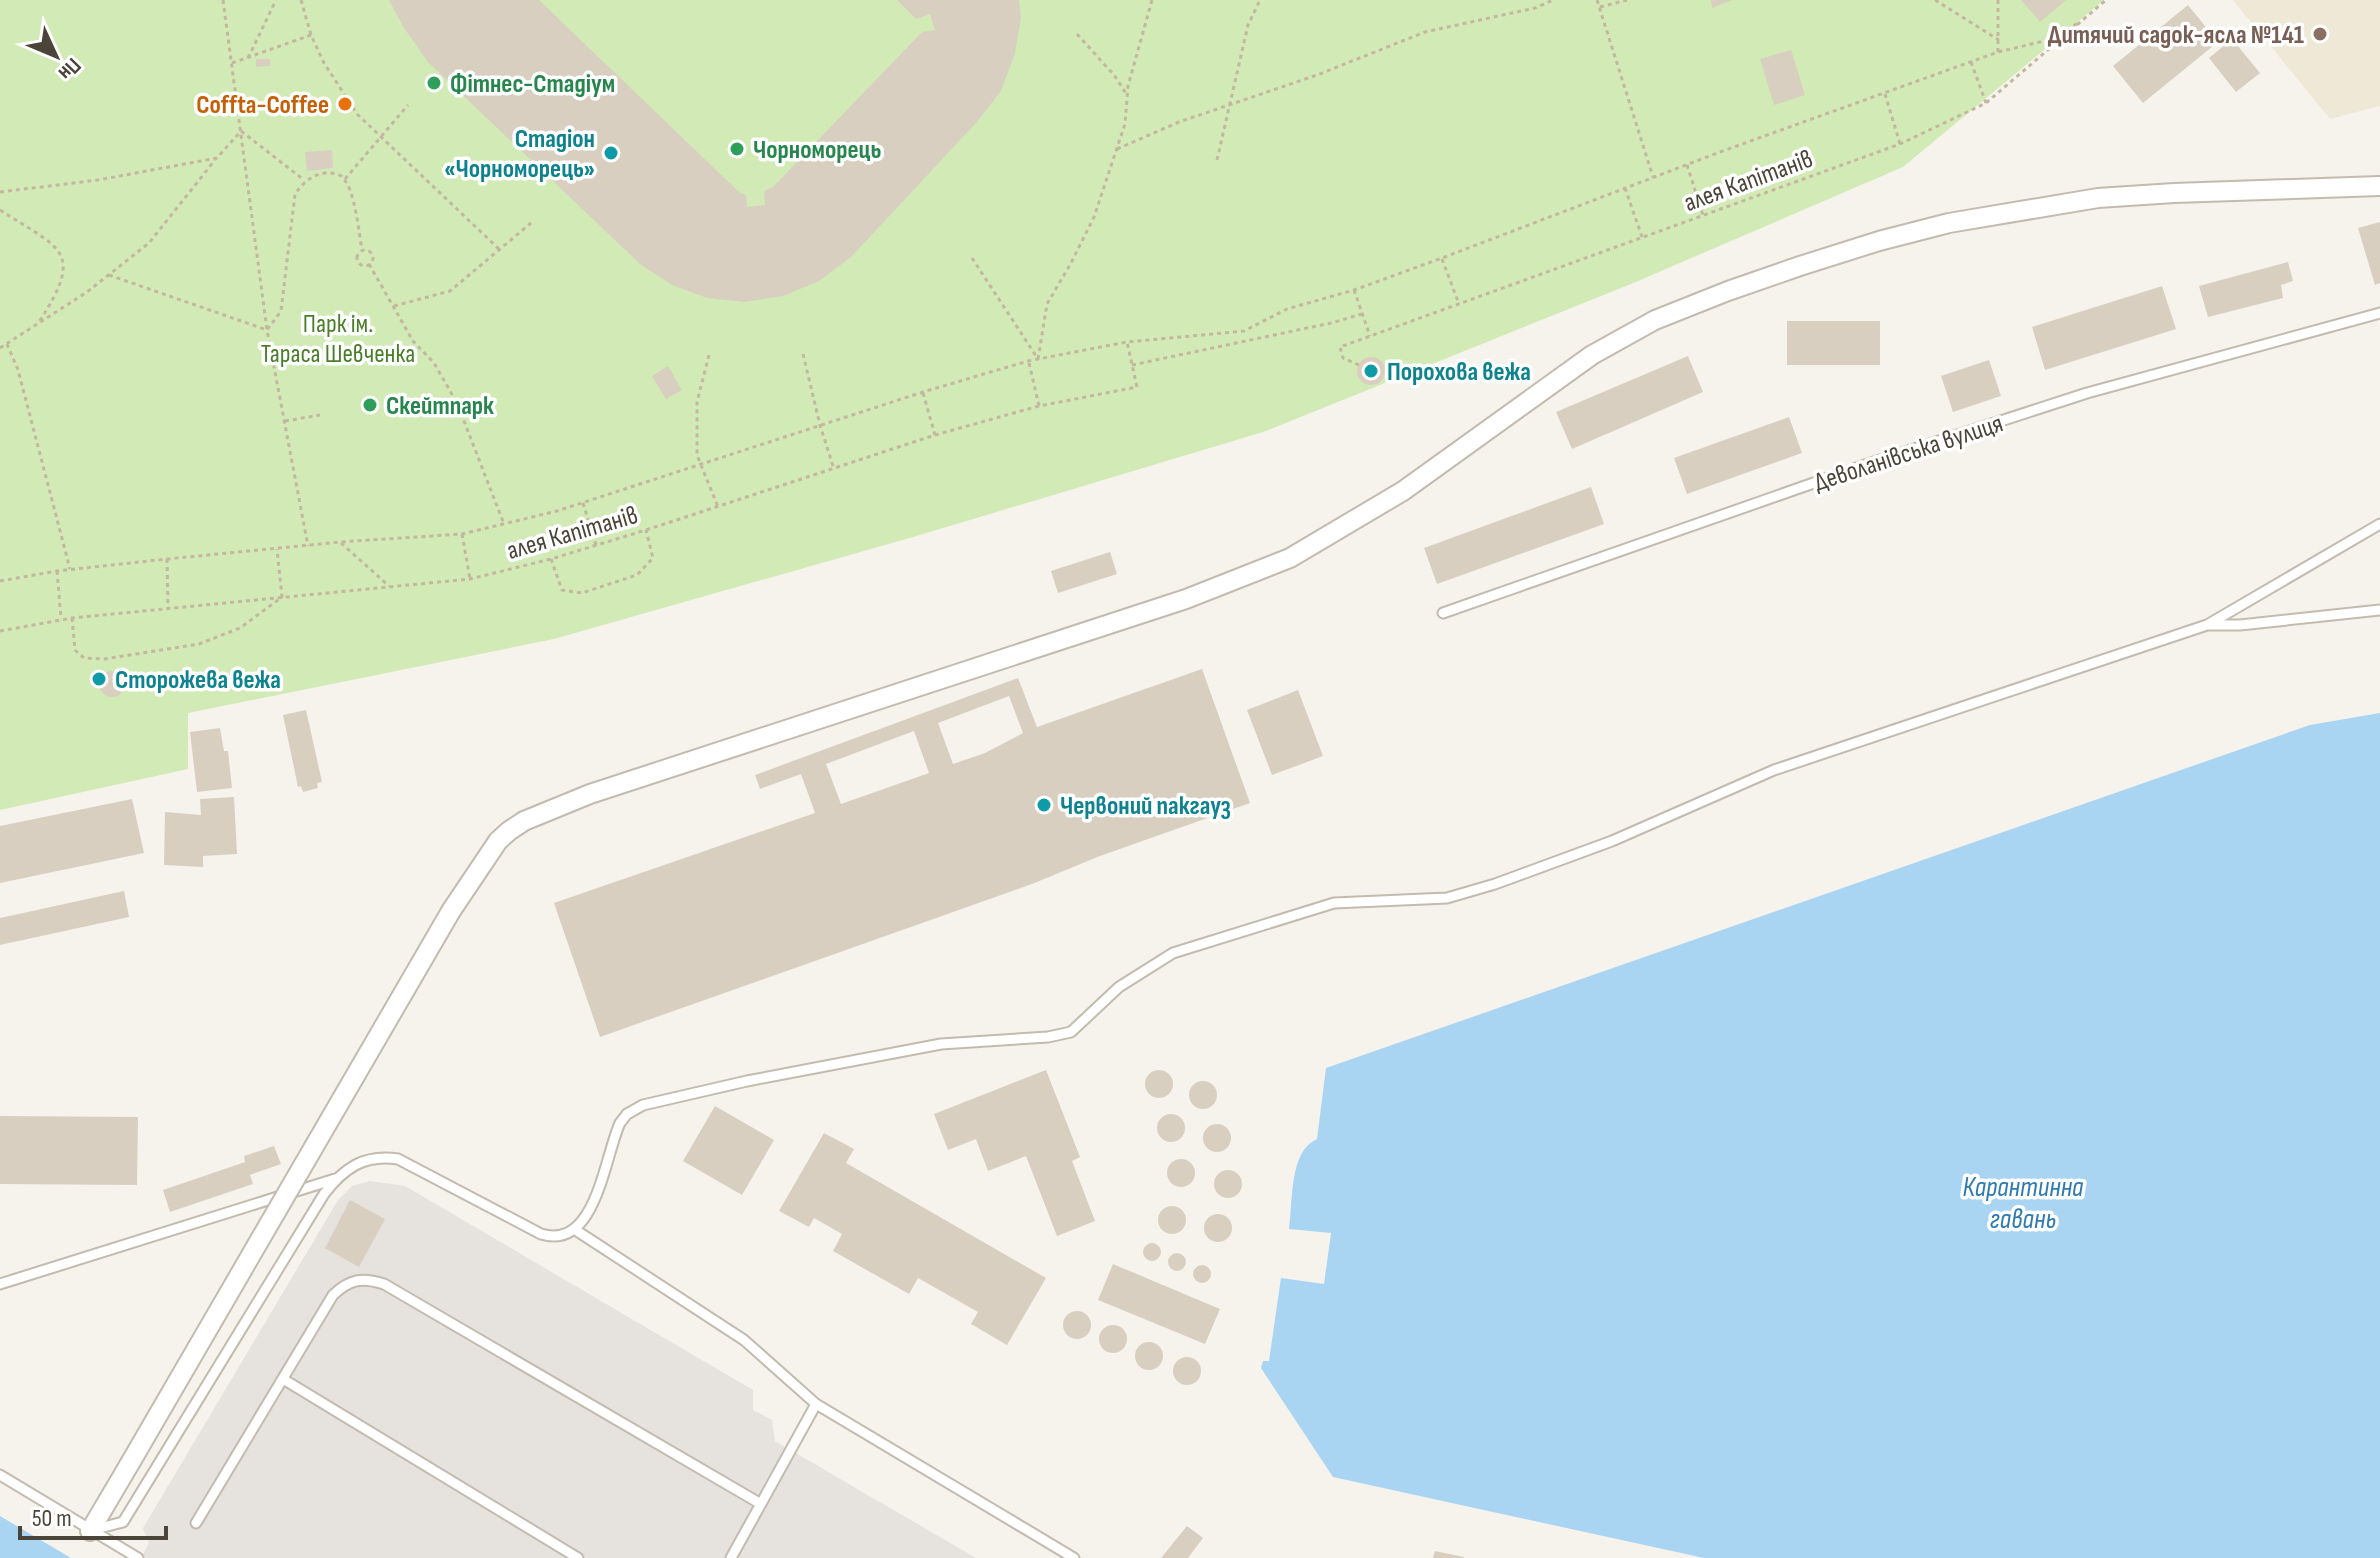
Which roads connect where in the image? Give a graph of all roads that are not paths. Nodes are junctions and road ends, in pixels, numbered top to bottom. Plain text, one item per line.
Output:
1 (2380, 186) edge
2 (2380, 313) edge
3 (2380, 524) edge
4 (2380, 610) edge
5 (1443, 613) dead end
6 (2207, 625) junction
7 (335, 1179) junction
8 (574, 1229) junction
9 (0, 1284) edge
10 (283, 1379) junction
11 (816, 1404) junction
12 (0, 1475) edge
13 (761, 1504) junction
14 (196, 1523) dead end
15 (90, 1531) junction
16 (138, 1558) edge
17 (578, 1558) edge
18 (731, 1558) edge
19 (1074, 1558) edge

1 - 15 street, bridge
2 - 5 lane, Деволанівська вулиця
3 - 6 lane
4 - 6 lane
6 - 8 lane
7 - 8 lane
7 - 9 lane
7 - 15 lane
8 - 11 lane
10 - 13 lane
10 - 14 lane
10 - 17 lane
11 - 13 lane
11 - 19 lane
12 - 15 lane
13 - 18 lane
15 - 16 lane

